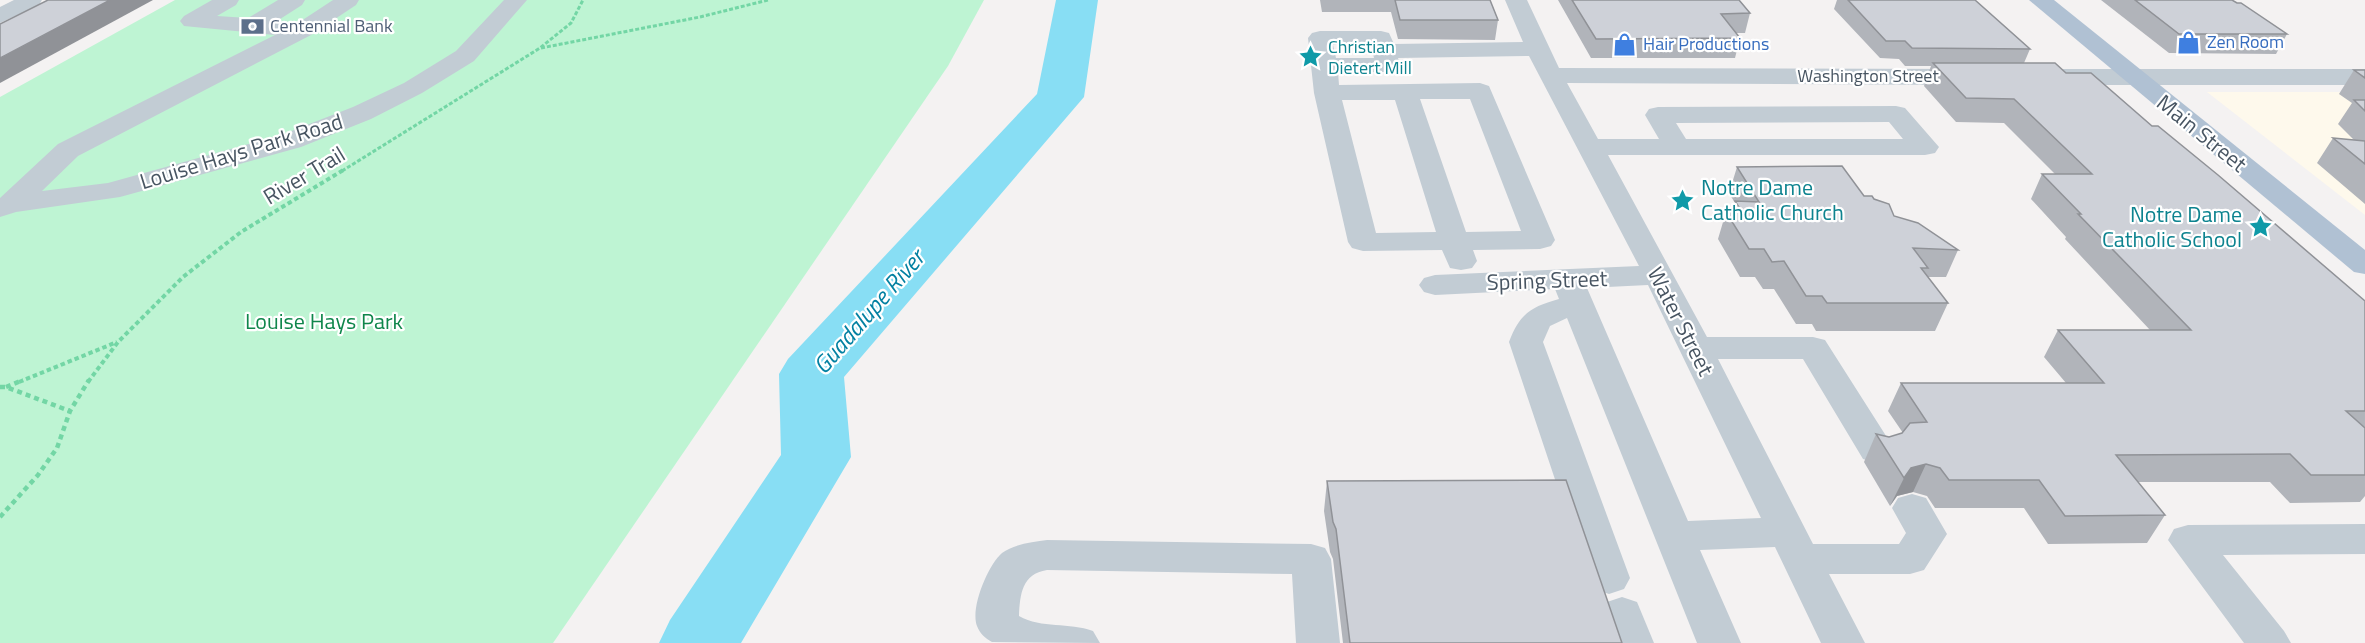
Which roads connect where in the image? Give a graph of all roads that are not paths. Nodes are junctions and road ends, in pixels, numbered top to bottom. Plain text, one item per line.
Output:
1 (31, 0) edge
2 (228, 0) edge
3 (294, 0) edge
4 (348, 0) edge
5 (516, 0) edge
6 (1516, 0) edge
7 (2040, 0) edge
8 (0, 16) edge
9 (252, 26) junction
10 (303, 30) junction
11 (1544, 62) junction
12 (1800, 76) junction
13 (2133, 77) junction
14 (2365, 77) edge
15 (1405, 92) junction
16 (1327, 93) junction
17 (1828, 114) junction
18 (1589, 147) junction
19 (1678, 147) junction
20 (6, 206) edge
21 (1455, 241) junction
22 (2365, 265) edge
23 (1659, 276) junction
24 (1469, 283) junction
25 (1435, 285) dead end
26 (1573, 293) junction
27 (1695, 348) junction
28 (1876, 450) edge
29 (1912, 508) dead end
30 (1674, 536) junction
31 (2365, 539) edge
32 (1794, 546) junction
33 (1621, 612) edge
34 (1078, 643) edge
35 (1318, 643) edge
36 (1719, 643) edge
37 (1843, 643) edge
38 (2269, 643) edge

1 - 8 street
2 - 9 street
3 - 9 street
4 - 10 street
5 - 20 street, Louise Hays Park Road
6 - 11 street, Water Street
7 - 13 main road, Main Street
9 - 10 street
10 - 20 street
11 - 12 street, Washington Street
11 - 16 street, Washington Street
11 - 18 street, Water Street
12 - 13 street, Washington Street
12 - 17 street
13 - 14 street, Washington Street
13 - 22 main road, Main Street
15 - 16 street
15 - 21 street
15 - 21 street
16 - 21 street
17 - 19 street
17 - 19 street
18 - 19 street
18 - 23 street, Water Street
21 - 24 street
23 - 26 street, Spring Street
23 - 27 street, Water Street
24 - 25 street, Spring Street
24 - 26 street, Spring Street
26 - 30 street
26 - 33 street
27 - 28 street
27 - 32 street, Water Street
29 - 32 street
30 - 32 street
30 - 36 street
31 - 38 street
32 - 37 street, Water Street
34 - 35 street

